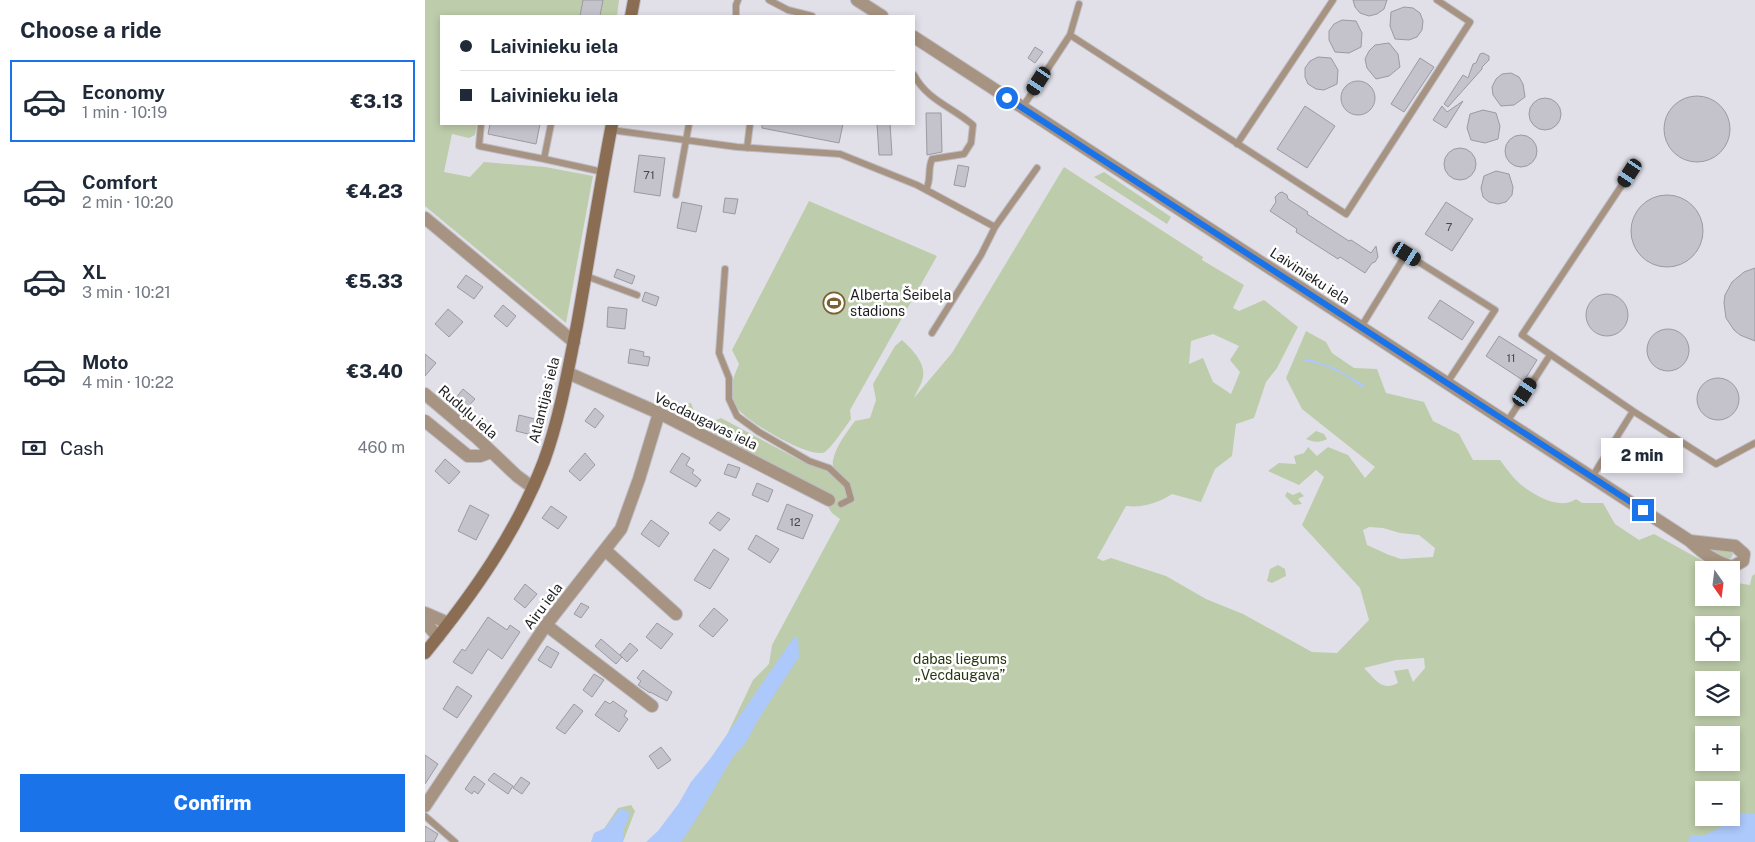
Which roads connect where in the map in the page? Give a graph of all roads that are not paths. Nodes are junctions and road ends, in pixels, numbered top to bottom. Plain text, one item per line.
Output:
1 (634, 0) edge
2 (738, 0) edge
3 (769, 0) edge
4 (857, 0) edge
5 (1333, 0) edge
6 (1437, 0) edge
7 (1079, 4) dead end
8 (631, 15) edge
9 (736, 15) edge
10 (808, 15) edge
11 (880, 15) edge
12 (1070, 35) junction
13 (915, 38) edge
14 (915, 77) edge
15 (1022, 108) junction
16 (481, 125) edge
17 (551, 125) edge
18 (689, 125) edge
19 (750, 125) edge
20 (611, 127) edge
21 (685, 140) junction
22 (1237, 144) junction
23 (747, 148) junction
24 (544, 159) junction
25 (1037, 168) dead end
26 (603, 172) junction
27 (1630, 173) dead end
28 (926, 190) junction
29 (676, 195) dead end
30 (425, 218) edge
31 (995, 227) junction
32 (725, 269) dead end
33 (586, 276) junction
34 (637, 295) dead end
35 (1361, 327) junction
36 (932, 333) dead end
37 (574, 342) junction
38 (1550, 355) junction
39 (567, 374) junction
40 (1447, 383) junction
41 (425, 394) edge
42 (1633, 410) junction
43 (659, 413) junction
44 (425, 421) edge
45 (1507, 422) junction
46 (1755, 443) edge
47 (491, 452) junction
48 (1592, 477) junction
49 (533, 487) junction
50 (835, 502) joint
51 (1691, 541) dead end
52 (605, 550) junction
53 (425, 613) edge
54 (676, 614) dead end
55 (425, 622) edge
56 (448, 623) junction
57 (546, 625) junction
58 (438, 637) junction
59 (425, 653) edge
60 (652, 706) dead end
61 (425, 806) edge
62 (425, 816) edge
63 (455, 842) edge

1 - 8 main road
2 - 9 lane
3 - 10 lane
4 - 11 street
5 - 22 lane
6 - 22 lane
7 - 12 lane
12 - 15 lane
12 - 22 lane
13 - 15 street, Laivinieku iela
14 - 28 lane
15 - 35 street, Laivinieku iela
16 - 24 lane
17 - 24 lane
18 - 21 lane
19 - 23 lane
20 - 21 lane
20 - 26 main road, Atlantijas iela
21 - 23 lane
21 - 29 lane
23 - 28 lane
24 - 26 lane
25 - 31 lane
26 - 33 main road, Atlantijas iela
27 - 38 lane
28 - 31 lane
30 - 37 street
31 - 36 lane
32 - 50 lane
33 - 34 lane
33 - 37 main road, Atlantijas iela
35 - 40 street, Laivinieku iela
35 - 40 lane
37 - 39 main road, Atlantijas iela
38 - 42 lane
38 - 45 lane
39 - 43 street, Vecdaugavas iela
39 - 49 main road, Atlantijas iela
40 - 45 street, Laivinieku iela
41 - 47 street, Ruduļu iela
42 - 46 lane
42 - 48 lane
43 - 50 street, Vecdaugavas iela
43 - 52 street, Airu iela
44 - 47 street, Ruduļu iela
45 - 48 street, Laivinieku iela
47 - 49 street, Ruduļu iela
48 - 51 street, Laivinieku iela
49 - 56 main road, Atlantijas iela
52 - 54 street
52 - 57 street, Airu iela
53 - 56 street
55 - 58 street
56 - 58 main road, Atlantijas iela
57 - 60 street
57 - 61 street, Airu iela
58 - 59 main road, Atlantijas iela
62 - 63 lane

